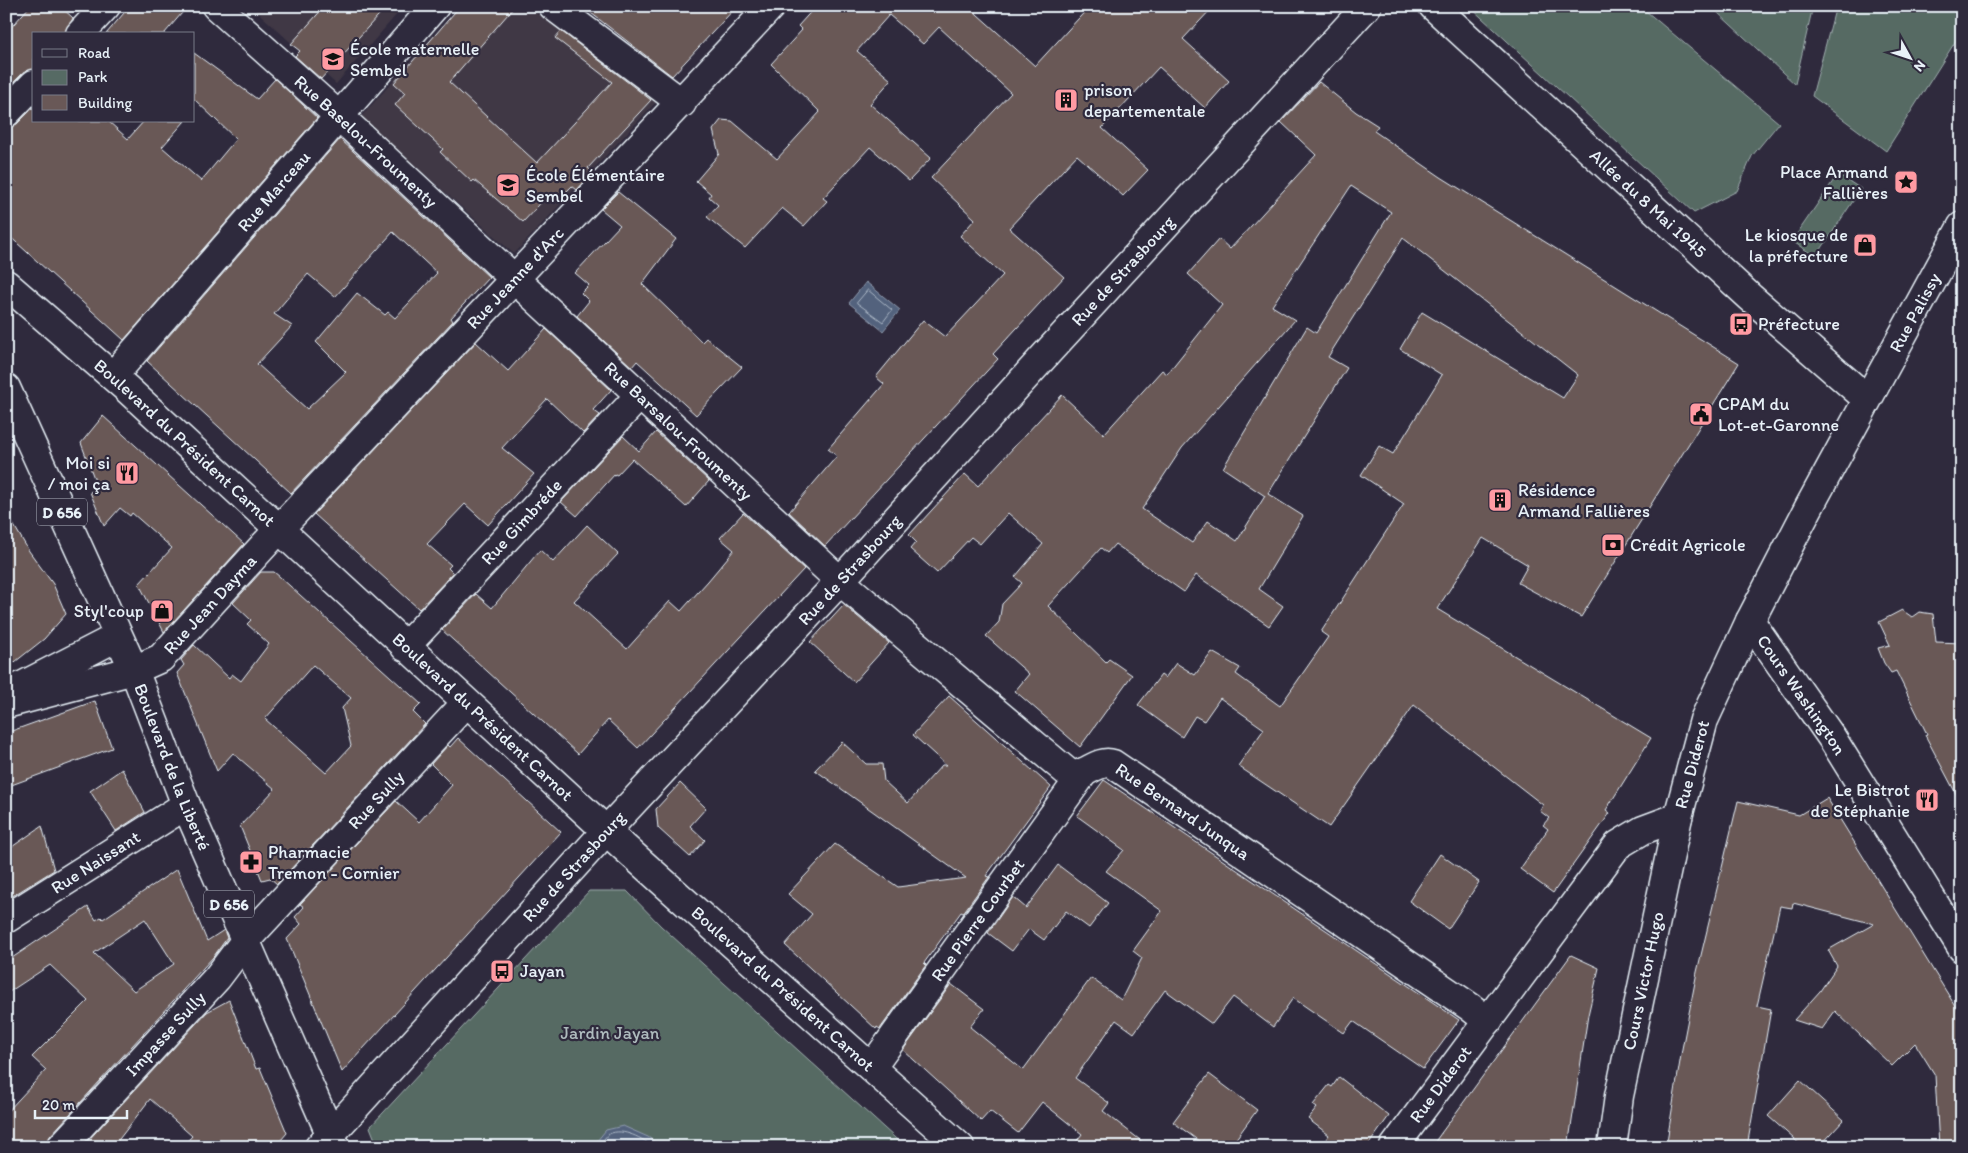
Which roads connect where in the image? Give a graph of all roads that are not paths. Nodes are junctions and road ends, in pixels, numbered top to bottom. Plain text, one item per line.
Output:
1 (106, 6) edge
2 (216, 6) edge
3 (435, 6) edge
4 (553, 6) edge
5 (771, 6) edge
6 (1367, 6) edge
7 (1433, 6) edge
8 (82, 32) edge
9 (32, 86) edge
10 (682, 103) junction
11 (6, 113) edge
12 (339, 116) junction
13 (1962, 226) edge
14 (515, 280) junction
15 (6, 284) edge
16 (113, 376) junction
17 (6, 388) edge
18 (639, 396) junction
19 (1867, 399) junction
20 (279, 529) junction
21 (840, 581) junction
22 (1750, 621) junction
23 (117, 637) junction
24 (405, 647) junction
25 (134, 670) junction
26 (6, 694) edge
27 (466, 703) junction
28 (6, 704) edge
29 (1084, 772) junction
30 (186, 805) junction
31 (1678, 817) junction
32 (606, 831) junction
33 (6, 919) edge
34 (245, 941) junction
35 (1962, 948) edge
36 (1488, 1021) junction
37 (872, 1067) junction
38 (329, 1143) edge
39 (61, 1147) edge
40 (960, 1147) edge
41 (1394, 1147) edge
42 (1612, 1147) edge

1 - 8 street
2 - 12 street, Rue Baselou-Froumenty
3 - 12 street, Rue Marceau
4 - 10 street
5 - 10 street, Rue Jeanne d'Arc
6 - 21 street, Rue de Strasbourg
7 - 19 street, Allée du 8 Mai 1945
9 - 11 street
10 - 14 street, Rue Jeanne d'Arc
12 - 14 street, Rue Baselou-Froumenty
12 - 16 street, Rue Marceau
13 - 19 street, Rue Palissy
14 - 18 street, Rue Barsalou-Froumenty
14 - 20 street, Rue Jeanne d'Arc
15 - 16 street, Boulevard du Président Carnot
16 - 20 street, Boulevard du Président Carnot
17 - 23 street, Boulevard de la Liberté / D 656
18 - 21 street, Rue Barsalou-Froumenty
18 - 24 street, Rue Gimbréde
19 - 22 street, Rue Diderot
20 - 24 street, Boulevard du Président Carnot
20 - 25 street, Rue Jean Dayma
21 - 29 street
21 - 32 street, Rue de Strasbourg
22 - 31 street, Rue Diderot
22 - 35 street, Cours Washington
23 - 25 street, Boulevard de la Liberté / D 656
23 - 26 street
24 - 27 street, Boulevard du Président Carnot
25 - 28 street, Rue Jean Dayma
25 - 30 street, Boulevard de la Liberté / D 656
27 - 32 street, Boulevard du Président Carnot
27 - 34 street, Rue Sully
29 - 36 street, Rue Bernard Junqua
29 - 37 street, Rue Pierre Courbet
30 - 33 street, Rue Naissant
30 - 34 street, Boulevard de la Liberté / D 656
31 - 36 street, Rue Diderot
31 - 42 street, Cours Victor Hugo
32 - 37 street, Boulevard du Président Carnot
32 - 38 street, Rue de Strasbourg
34 - 38 street, Boulevard de la Liberté / D 656
34 - 39 street, Impasse Sully
36 - 41 street, Rue Diderot
37 - 40 street, Boulevard du Président Carnot

